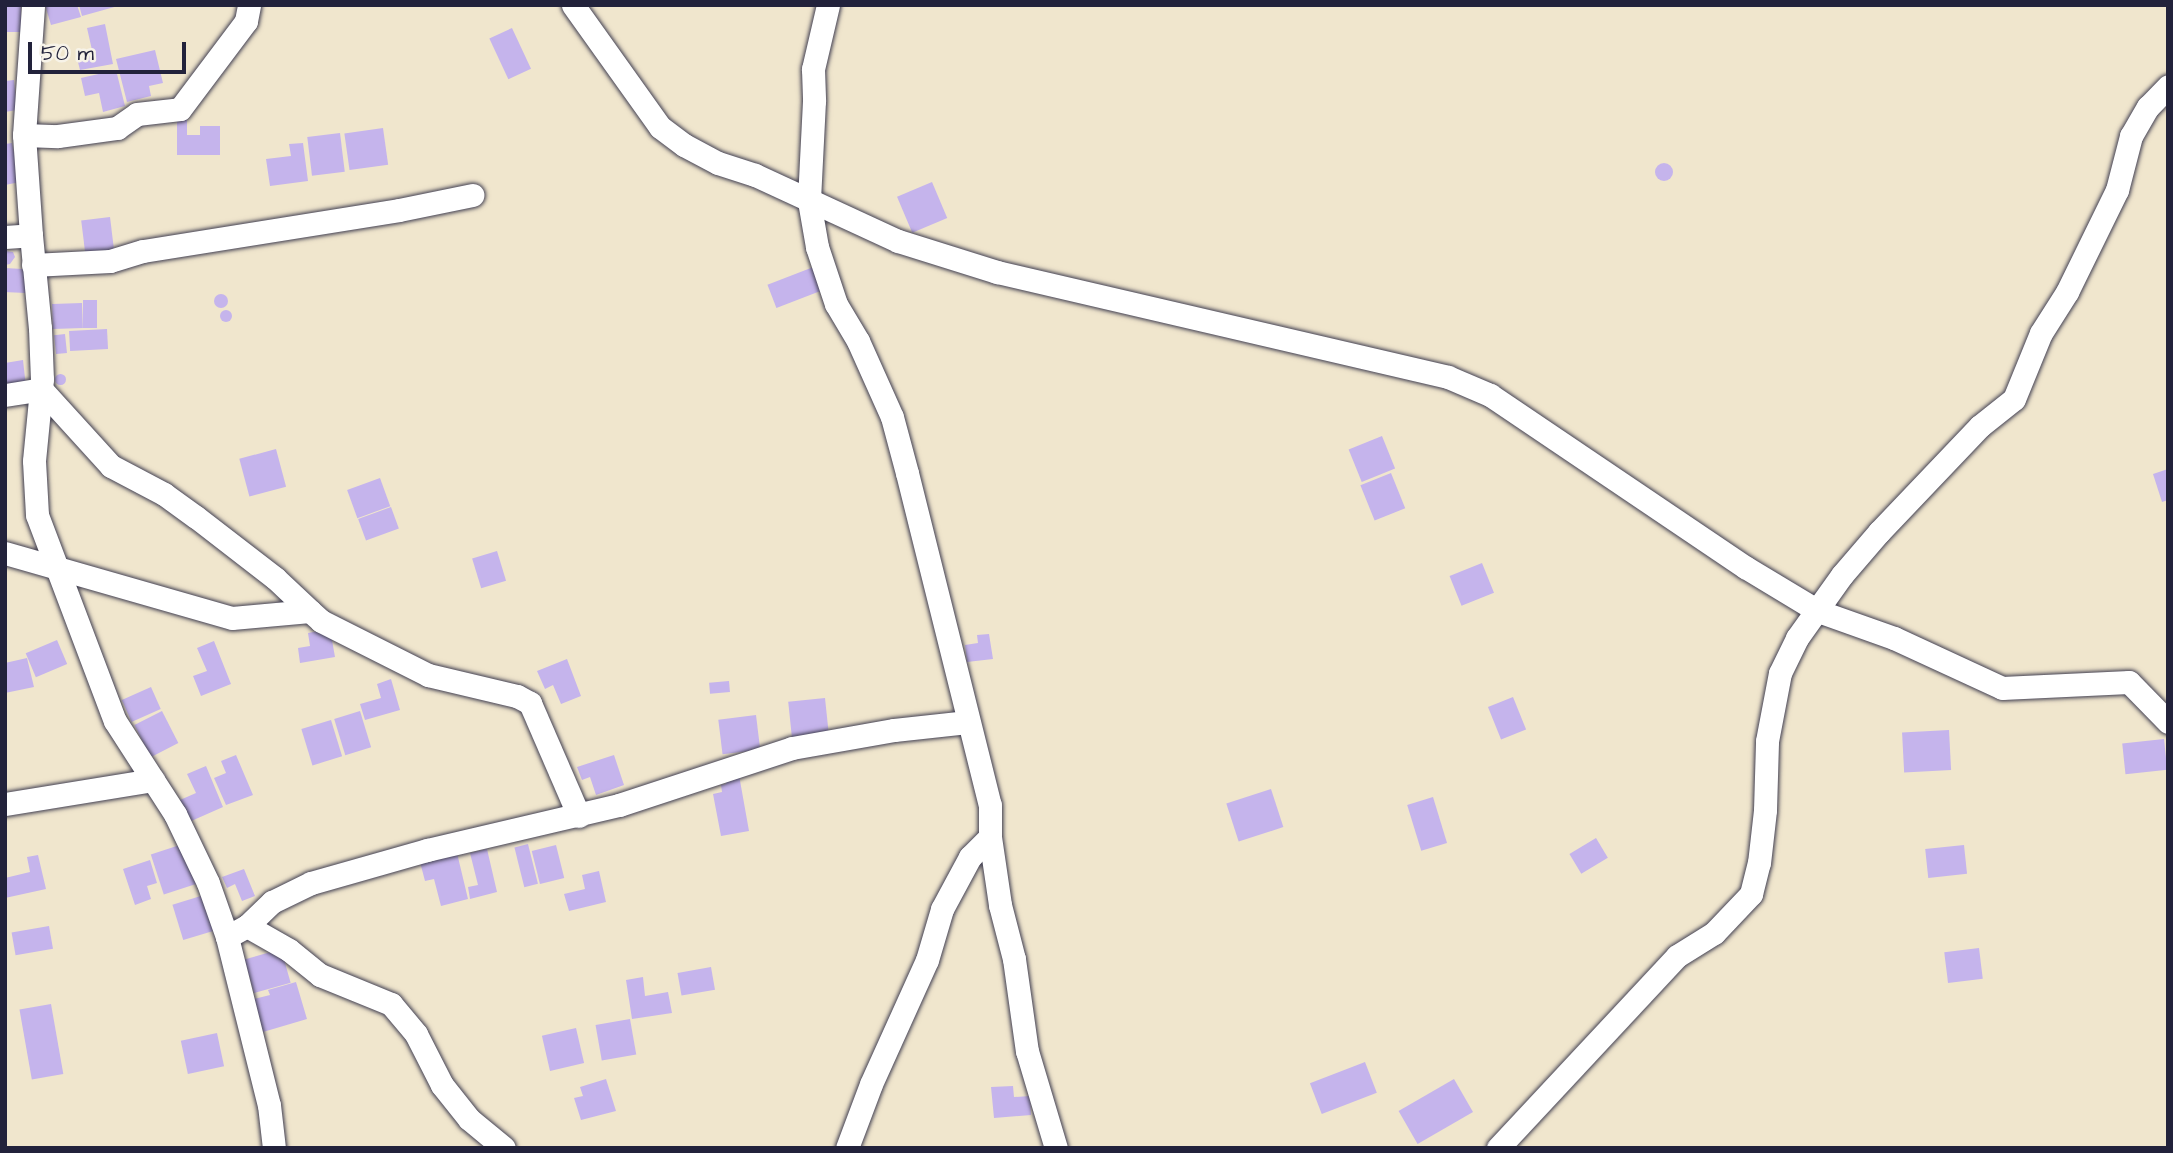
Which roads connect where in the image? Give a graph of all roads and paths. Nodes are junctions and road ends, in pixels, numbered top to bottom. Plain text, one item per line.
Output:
1 (33, 5) edge
2 (249, 5) edge
3 (573, 5) edge
4 (828, 5) edge
5 (2168, 86) edge
6 (24, 135) junction
7 (472, 195) dead end
8 (809, 201) junction
9 (31, 235) junction
10 (5, 237) edge
11 (33, 265) junction
12 (41, 389) junction
13 (5, 396) edge
14 (5, 553) edge
15 (58, 571) junction
16 (310, 611) junction
17 (1818, 611) junction
18 (968, 722) junction
19 (2168, 722) edge
20 (153, 780) junction
21 (5, 804) edge
22 (579, 816) junction
23 (990, 837) junction
24 (237, 932) junction
25 (274, 1148) edge
26 (504, 1148) edge
27 (847, 1148) edge
28 (1056, 1148) edge
29 (1499, 1148) edge

1 - 6 street
2 - 6 street
3 - 8 street
4 - 8 street
5 - 17 street
6 - 9 street
7 - 11 street
8 - 17 street
8 - 18 street
9 - 10 street
9 - 11 street
11 - 12 street
12 - 13 street
12 - 15 street
12 - 16 street
14 - 15 street
15 - 16 street
15 - 20 street
16 - 22 street
17 - 19 street
17 - 29 street
18 - 22 street
18 - 23 street
20 - 21 street
20 - 24 street
22 - 24 street
23 - 27 street
23 - 28 street
24 - 25 street
24 - 26 street

